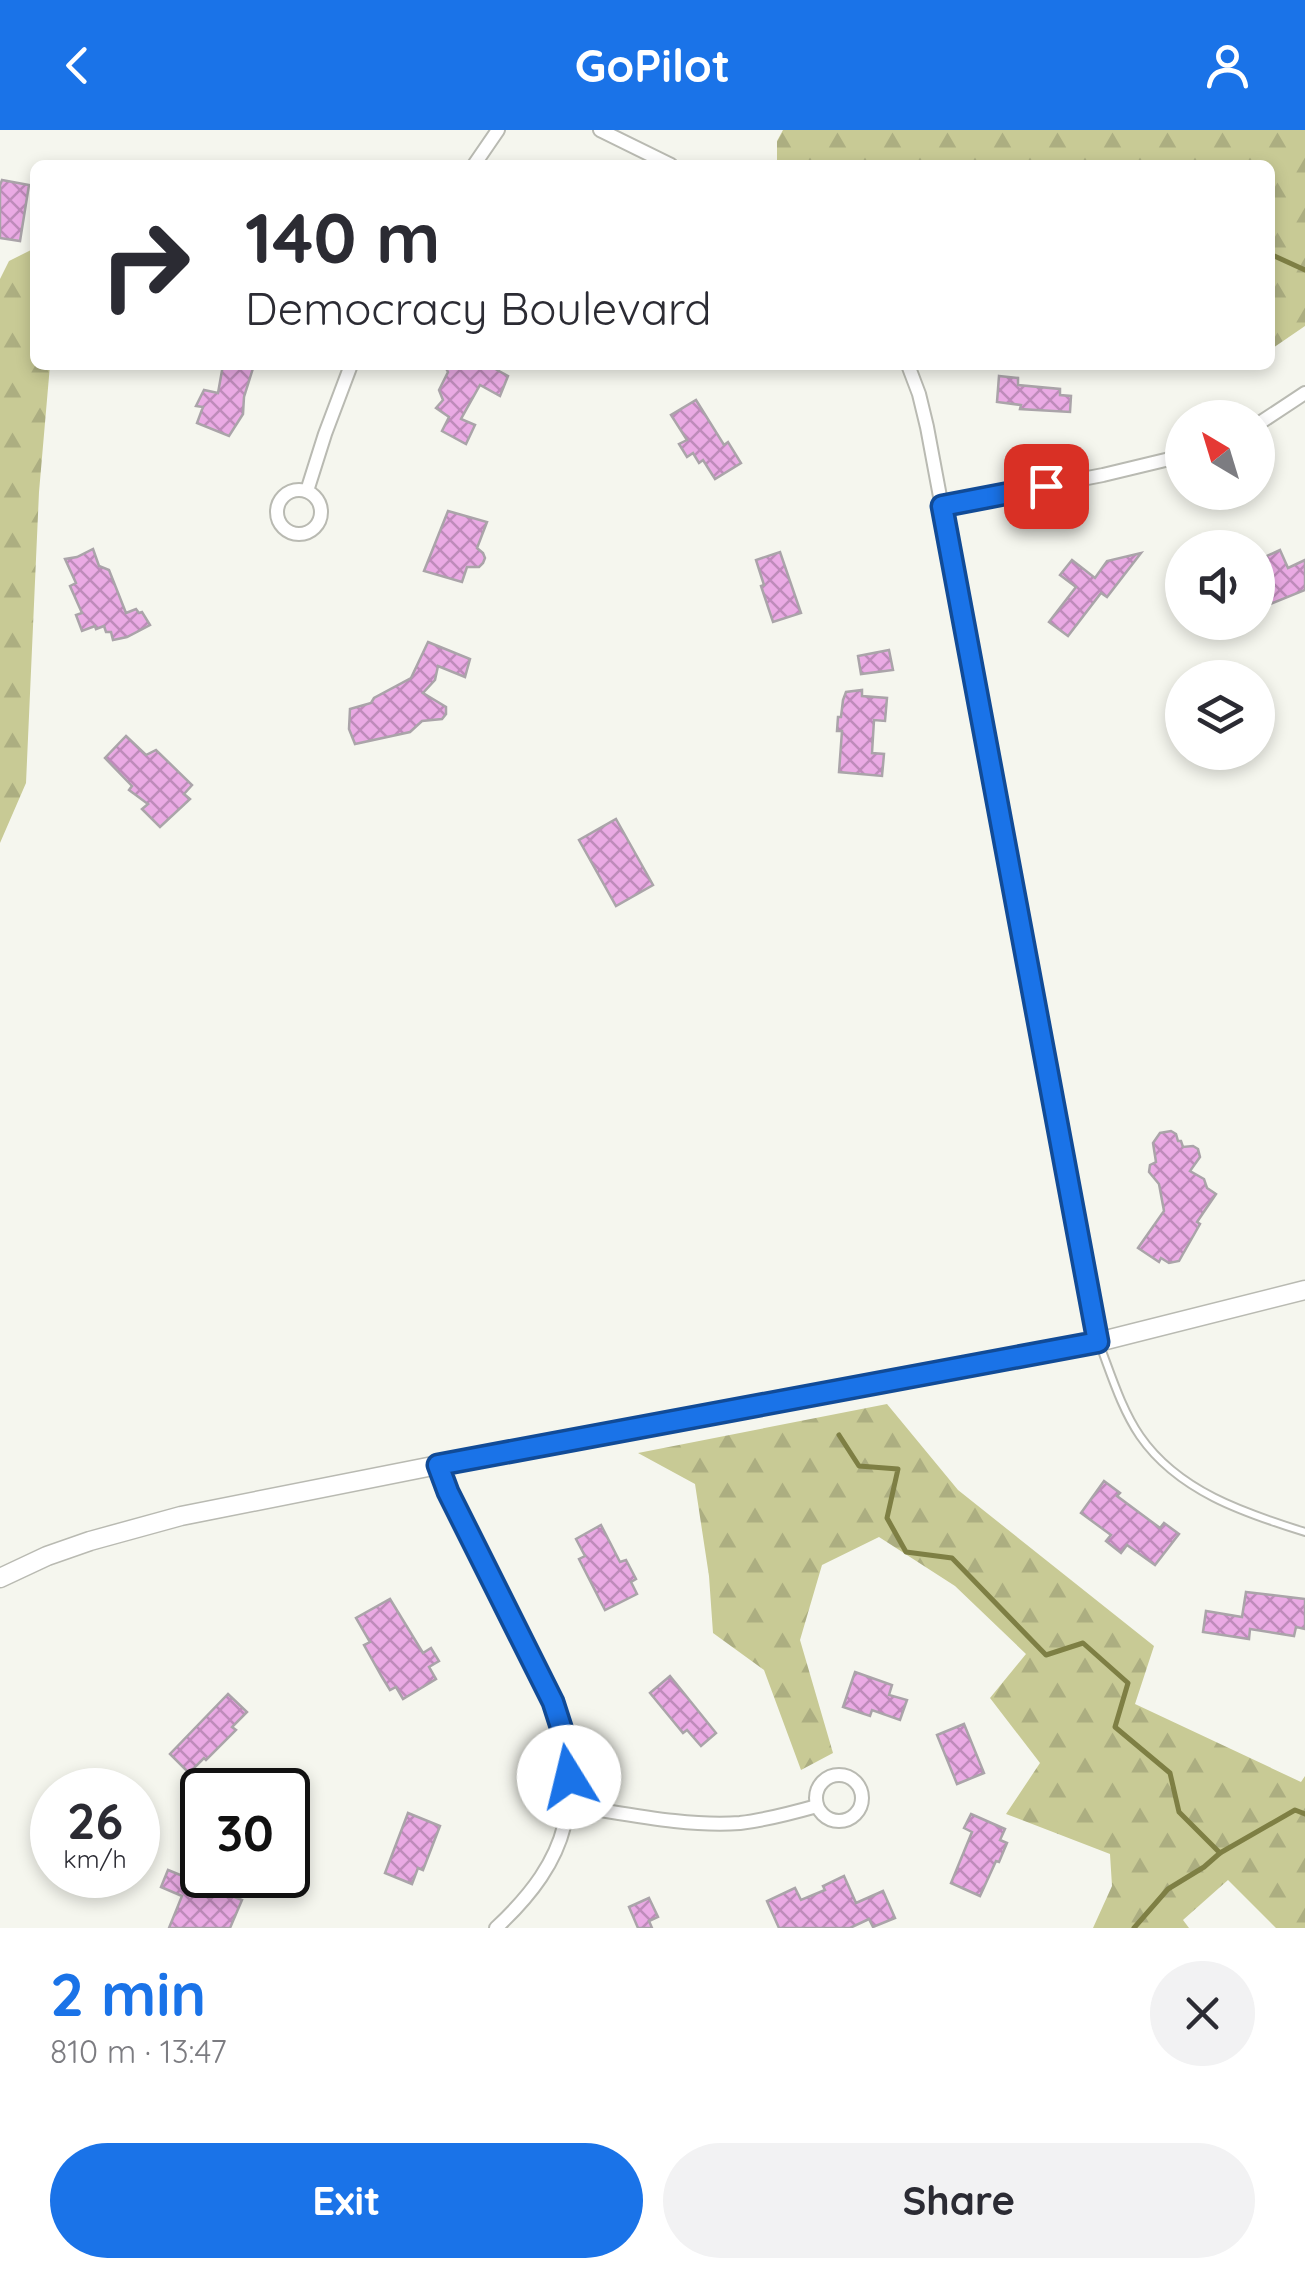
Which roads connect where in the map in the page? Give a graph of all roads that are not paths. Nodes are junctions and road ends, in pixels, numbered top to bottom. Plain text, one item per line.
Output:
1 (498, 130) edge
2 (600, 130) edge
3 (477, 160) edge
4 (661, 160) edge
5 (350, 370) edge
6 (910, 370) edge
7 (1305, 393) edge
8 (1275, 413) edge
9 (1165, 460) edge
10 (307, 492) dead end
11 (942, 506) junction
12 (1305, 1290) edge
13 (1098, 1342) junction
14 (438, 1465) junction
15 (1305, 1532) edge
16 (0, 1578) edge
17 (568, 1805) junction
18 (817, 1806) dead end
19 (496, 1928) edge

1 - 3 street
2 - 4 street
5 - 10 street
6 - 11 street
7 - 8 street
9 - 11 street
11 - 13 street
12 - 13 main road
13 - 14 main road
13 - 15 lane
14 - 16 main road
14 - 17 street
17 - 18 street
17 - 19 street

